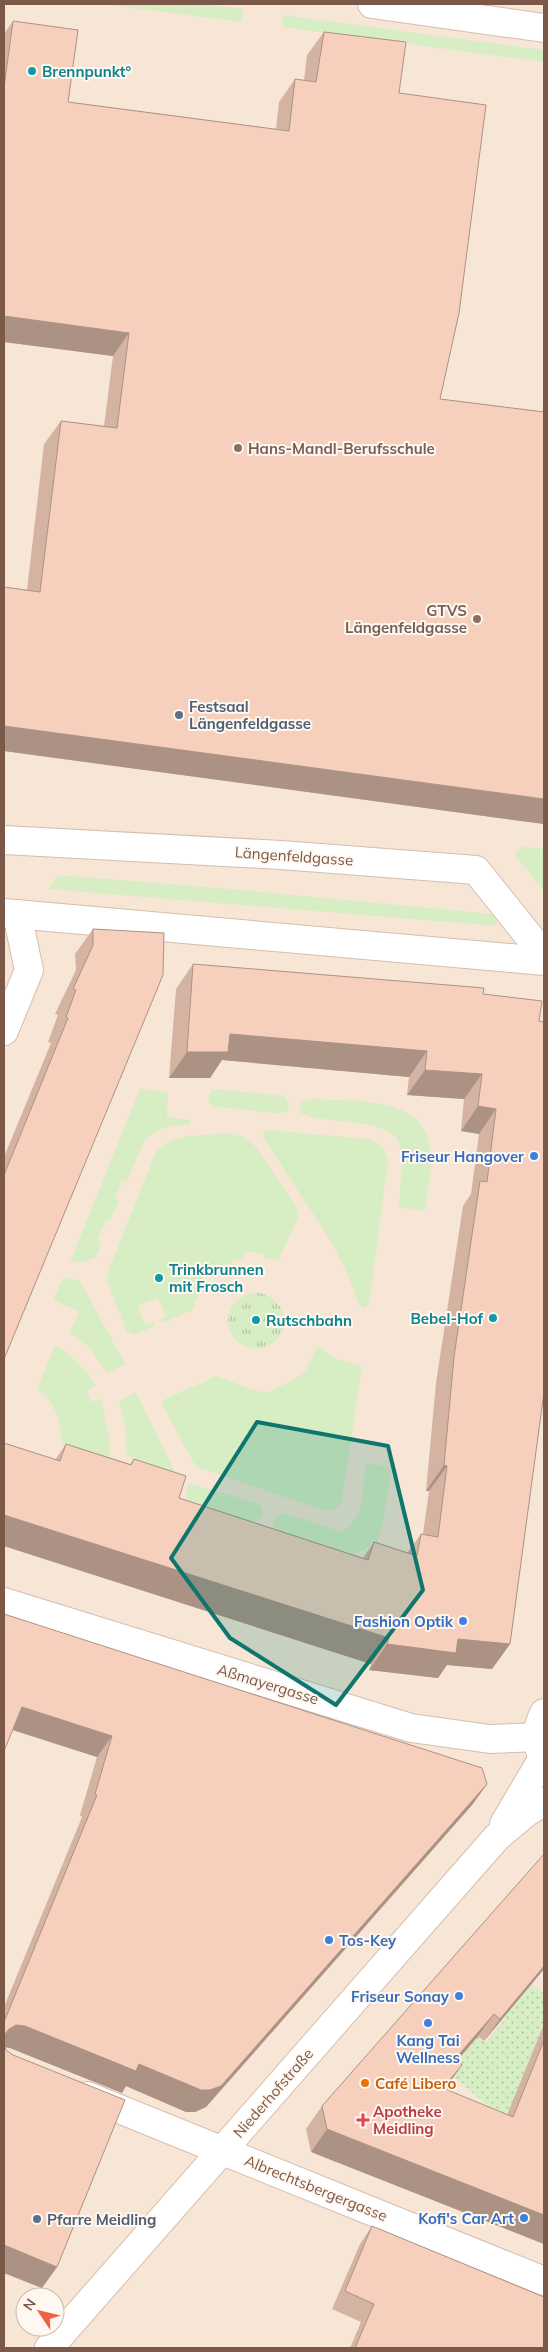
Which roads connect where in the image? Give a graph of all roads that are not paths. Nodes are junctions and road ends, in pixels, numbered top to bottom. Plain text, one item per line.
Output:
1 (372, 4) edge
2 (544, 28) edge
3 (4, 840) edge
4 (10, 914) edge
5 (544, 954) edge
6 (544, 961) edge
7 (4, 1031) edge
8 (4, 1602) edge
9 (542, 1742) edge
10 (544, 1802) edge
11 (497, 1837) junction
12 (68, 2088) edge
13 (223, 2150) junction
14 (544, 2281) edge
15 (49, 2348) edge

1 - 2 street
3 - 5 street, Längenfeldgasse
4 - 6 street
4 - 7 street
8 - 9 street, Aßmayergasse
9 - 11 street, Niederhofstraße
10 - 11 street, Niederhofstraße
11 - 13 street, Niederhofstraße
12 - 13 street, Albrechtsbergergasse
13 - 14 street, Albrechtsbergergasse
13 - 15 street, Niederhofstraße

